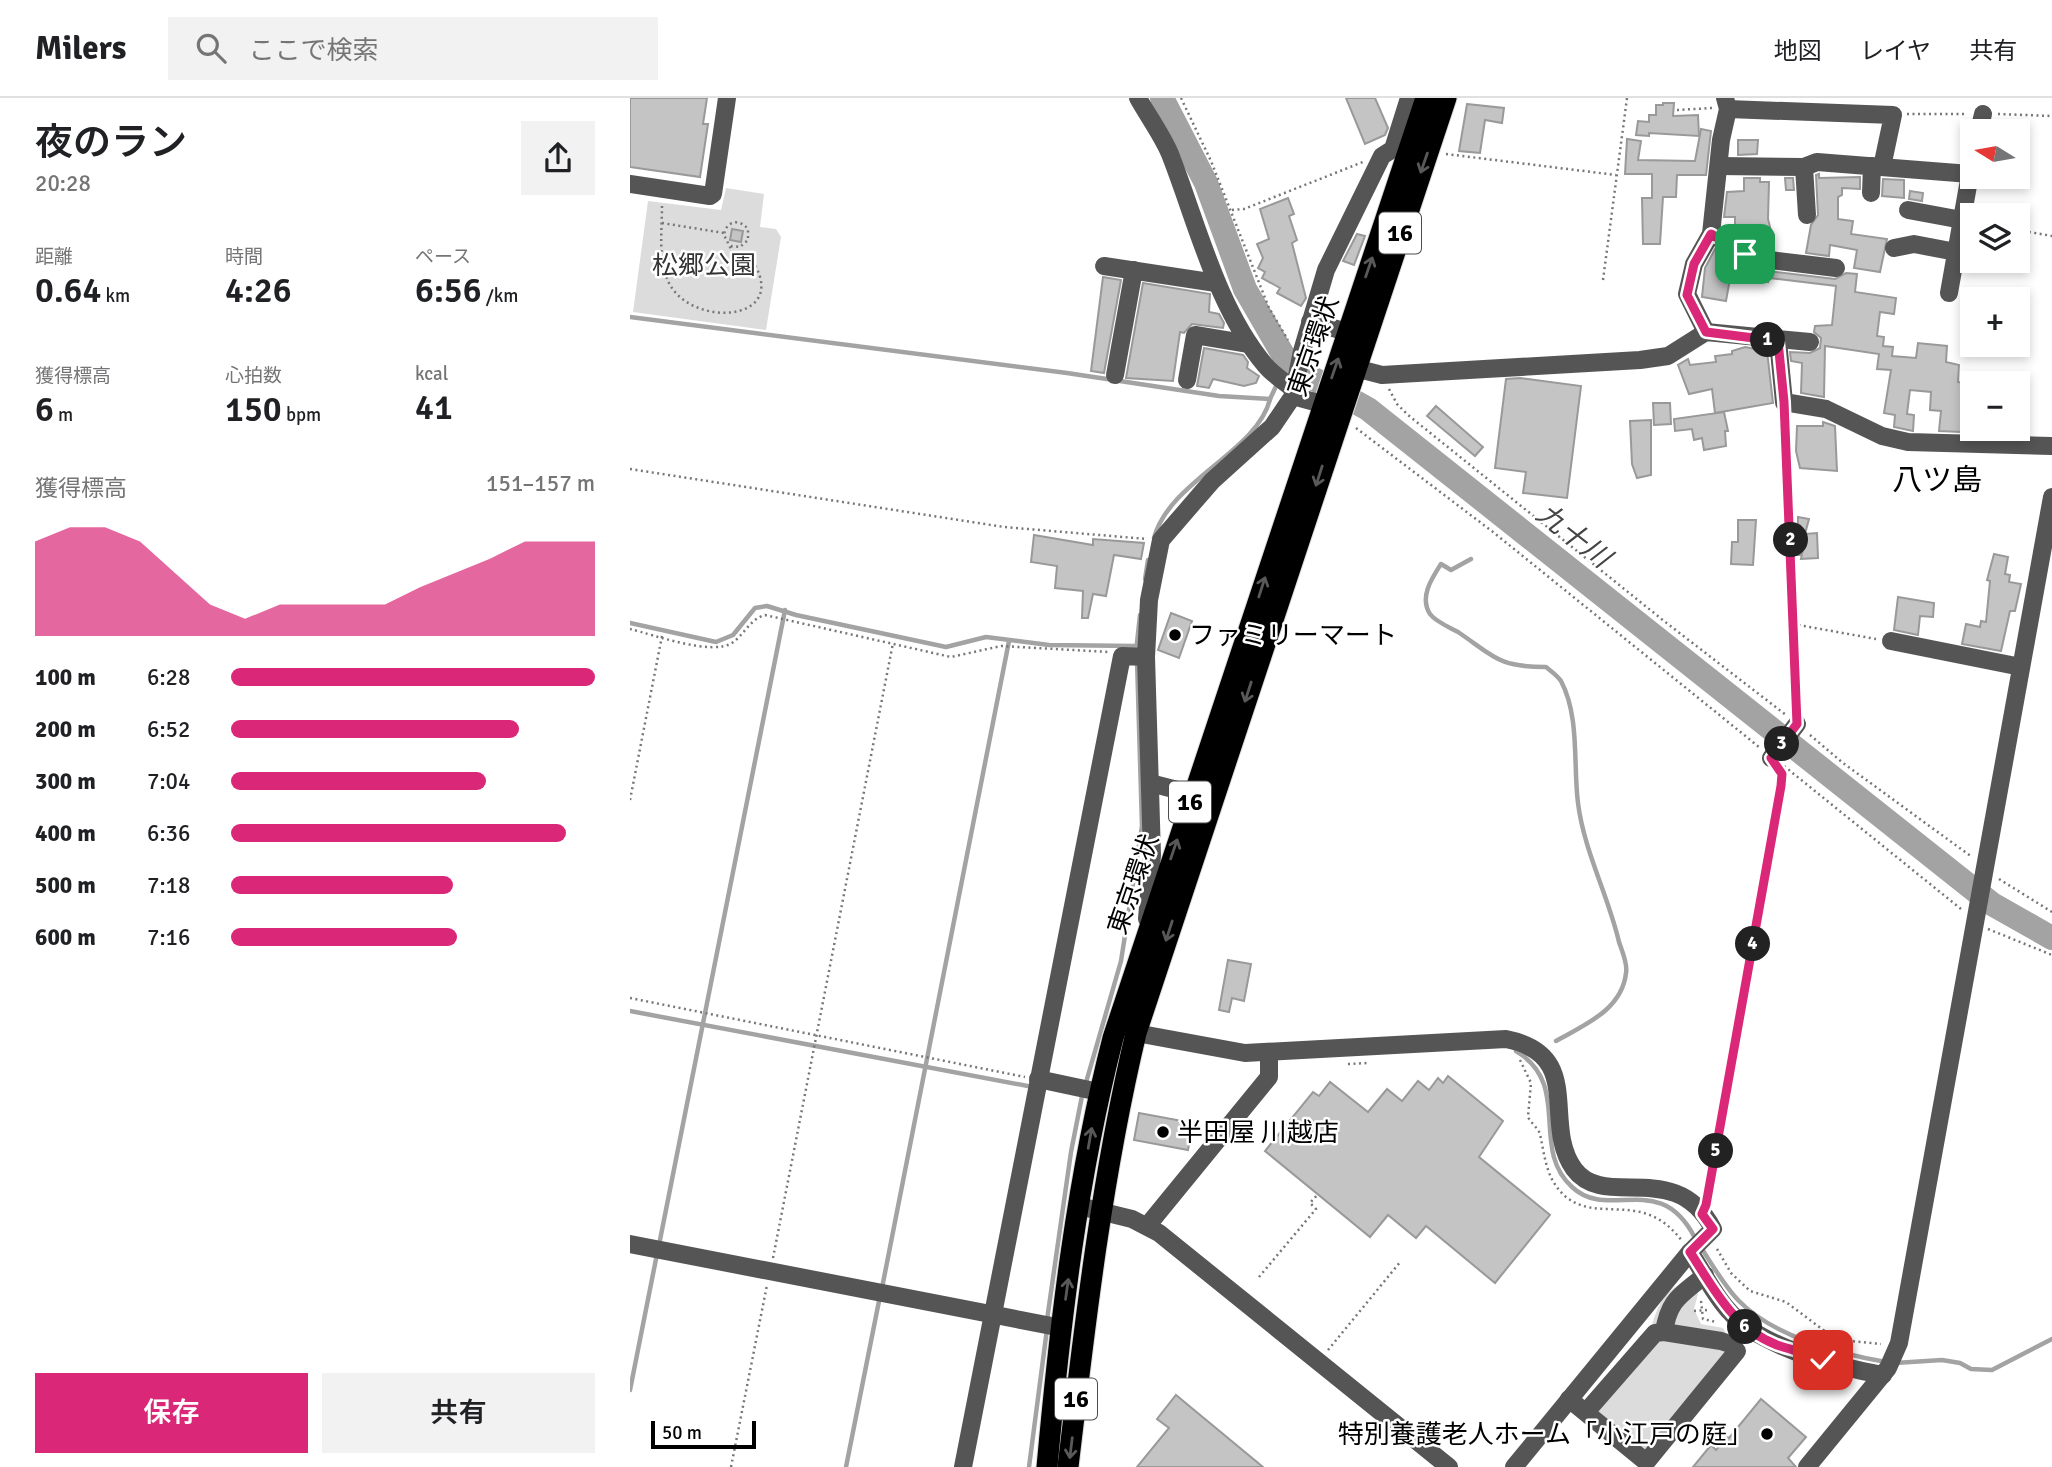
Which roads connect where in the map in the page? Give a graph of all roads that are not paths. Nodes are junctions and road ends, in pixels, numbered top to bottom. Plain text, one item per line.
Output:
1 (727, 98) edge
2 (1138, 98) edge
3 (1409, 98) edge
4 (1426, 98) edge
5 (1446, 98) edge
6 (1727, 104) edge
7 (1814, 104) edge
8 (1404, 150) junction
9 (1719, 166) junction
10 (1877, 166) junction
11 (1804, 167) junction
12 (1960, 168) edge
13 (630, 184) edge
14 (1871, 193) dead end
15 (1908, 211) dead end
16 (1807, 215) dead end
17 (1960, 220) edge
18 (1960, 231) edge
19 (1711, 234) junction
20 (1894, 248) dead end
21 (1956, 252) junction
22 (1104, 266) dead end
23 (1836, 268) dead end
24 (1134, 270) junction
25 (1216, 283) junction
26 (1949, 293) dead end
27 (1310, 321) junction
28 (1348, 332) junction
29 (1706, 332) junction
30 (1778, 341) junction
31 (1810, 342) dead end
32 (1249, 344) junction
33 (1355, 368) junction
34 (1115, 375) dead end
35 (1187, 380) dead end
36 (1293, 392) junction
37 (1334, 410) junction
38 (2052, 446) edge
39 (2052, 497) edge
40 (1891, 641) road end
41 (1146, 657) junction
42 (2021, 667) junction
43 (1797, 724) road end
44 (1771, 758) road end
45 (1150, 783) junction
46 (1193, 794) junction
47 (1145, 933) junction
48 (1136, 1033) junction
49 (1269, 1058) junction
50 (1038, 1079) junction
51 (1099, 1092) junction
52 (1079, 1206) junction
53 (1102, 1210) junction
54 (1148, 1225) junction
55 (630, 1244) edge
56 (1699, 1244) junction
57 (1705, 1275) junction
58 (994, 1314) junction
59 (1062, 1328) junction
60 (1664, 1332) junction
61 (1754, 1333) junction
62 (1737, 1351) junction
63 (1886, 1372) junction
64 (1569, 1399) junction
65 (1586, 1412) junction
66 (963, 1467) edge
67 (1046, 1467) edge
68 (1068, 1467) edge
69 (1449, 1467) edge
70 (1514, 1467) edge
71 (1807, 1467) edge

1 - 13 street
2 - 25 street
3 - 8 street
4 - 8 highway, 東京環状 / 16
5 - 8 highway, 東京環状 / 16
6 - 7 street
6 - 9 street
7 - 10 street
8 - 27 street
28 -> 8 highway, 東京環状 / 16
8 -> 33 highway, 東京環状 / 16
9 - 11 street
9 - 19 street
10 - 11 street
10 - 12 street
10 - 14 street
11 - 16 street
15 - 17 street
18 - 21 street
19 - 23 street
19 - 29 street
20 - 21 street
21 - 26 street
22 - 24 street
24 - 25 street
24 - 34 street
25 - 32 street
27 - 28 street
27 - 36 street
37 -> 28 highway, 東京環状 / 16
29 - 30 street
29 - 33 street
30 - 31 street
30 - 38 street
32 - 35 street
32 - 36 street
33 - 37 highway, 東京環状 / 16
36 - 37 street
36 - 41 street
46 -> 37 highway, 東京環状 / 16
37 -> 48 highway, 東京環状 / 16
39 - 42 street
40 - 42 street
41 - 45 street
41 - 50 street
42 - 63 street
43 - 44 street
45 - 46 street
45 - 47 street
47 -> 46 highway, 東京環状 / 16
47 - 51 highway, 東京環状 / 16
48 - 49 street
48 - 53 highway, 東京環状 / 16
49 - 54 street
49 - 56 street
50 - 51 street
50 - 58 street
52 -> 51 highway, 東京環状 / 16
52 - 53 street
59 -> 52 highway, 東京環状 / 16
53 - 54 street
53 -> 68 highway, 東京環状 / 16
54 - 69 street
55 - 58 street
56 - 57 street
56 - 64 street
57 - 60 street
57 - 61 street
58 - 59 street
58 - 66 street
59 - 67 highway, 東京環状 / 16
60 - 62 street
60 - 65 street
61 - 62 street
61 - 63 street
62 - 65 street
63 - 71 street
64 - 65 street
64 - 70 street

